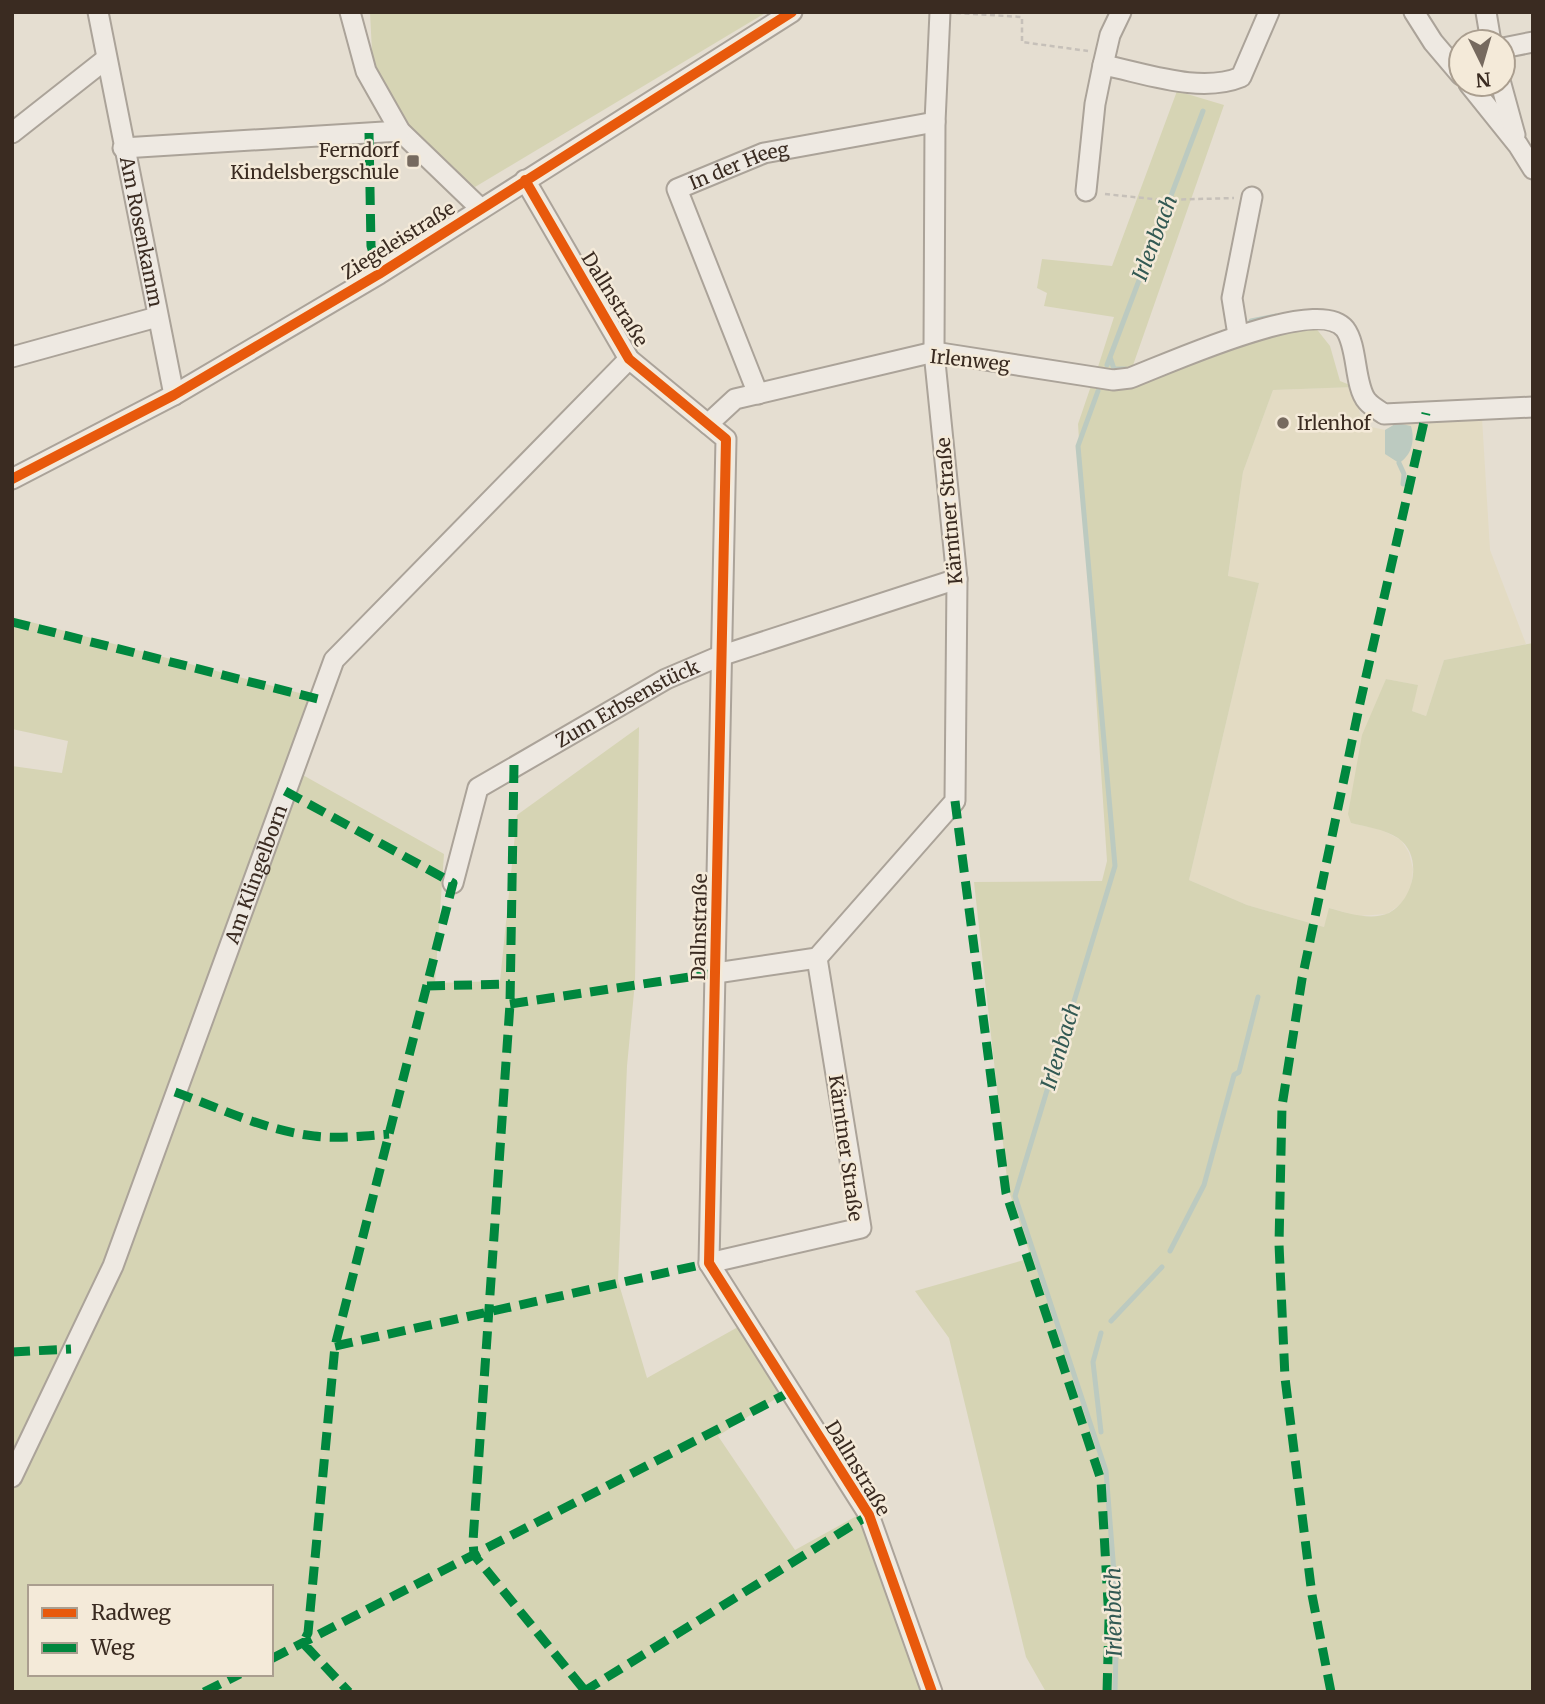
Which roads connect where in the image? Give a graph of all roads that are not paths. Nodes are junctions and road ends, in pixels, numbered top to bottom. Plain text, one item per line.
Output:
1 (98, 12) edge
2 (350, 12) edge
3 (792, 12) edge
4 (940, 12) edge
5 (1121, 12) edge
6 (1269, 12) edge
7 (1415, 12) edge
8 (1447, 58) edge
9 (106, 59) junction
10 (1104, 59) junction
11 (1481, 98) edge
12 (1506, 98) edge
13 (935, 122) junction
14 (400, 131) junction
15 (12, 133) edge
16 (1525, 147) edge
17 (123, 148) junction
18 (1533, 169) edge
19 (525, 180) junction
20 (1086, 191) road end
21 (1252, 197) road end
22 (481, 209) junction
23 (157, 317) junction
24 (1238, 335) junction
25 (934, 352) junction
26 (12, 357) edge
27 (629, 359) junction
28 (174, 394) junction
29 (758, 394) junction
30 (1533, 407) edge
31 (708, 424) junction
32 (12, 479) edge
33 (957, 579) junction
34 (720, 656) junction
35 (453, 883) dead end
36 (817, 958) junction
37 (716, 973) junction
38 (709, 1263) junction
39 (12, 1477) edge
40 (932, 1692) edge

1 - 9 street, Am Rosenkamm
2 - 14 street
3 - 19 street, Ziegeleistraße
4 - 13 street, Kärntner Straße
5 - 10 street
6 - 10 street
7 - 8 street
9 - 15 street
9 - 17 street, Am Rosenkamm
10 - 20 street
11 - 16 street
12 - 16 street
13 - 25 street, Kärntner Straße
13 - 29 street, In der Heeg
14 - 17 street, Am Rosenkamm
14 - 22 street
16 - 18 street
17 - 23 street, Am Rosenkamm
19 - 22 street, Ziegeleistraße
19 - 27 street, Dallnstraße
21 - 24 street
22 - 28 street, Ziegeleistraße
23 - 26 street, Am Rosenkamm
23 - 28 street, Am Rosenkamm
24 - 25 street, Irlenweg
24 - 30 street, Irlenweg
25 - 29 street, Irlenweg
25 - 33 street, Kärntner Straße
27 - 31 street, Dallnstraße
27 - 39 street, Am Klingelborn
28 - 32 street, Ziegeleistraße
29 - 31 street, Irlenweg
31 - 34 street, Dallnstraße
33 - 34 street, Zum Erbsenstück
33 - 36 street, Kärntner Straße
34 - 35 street, Zum Erbsenstück
34 - 37 street, Dallnstraße
36 - 37 street
36 - 38 street, Kärntner Straße
37 - 38 street, Dallnstraße
38 - 40 street, Dallnstraße

